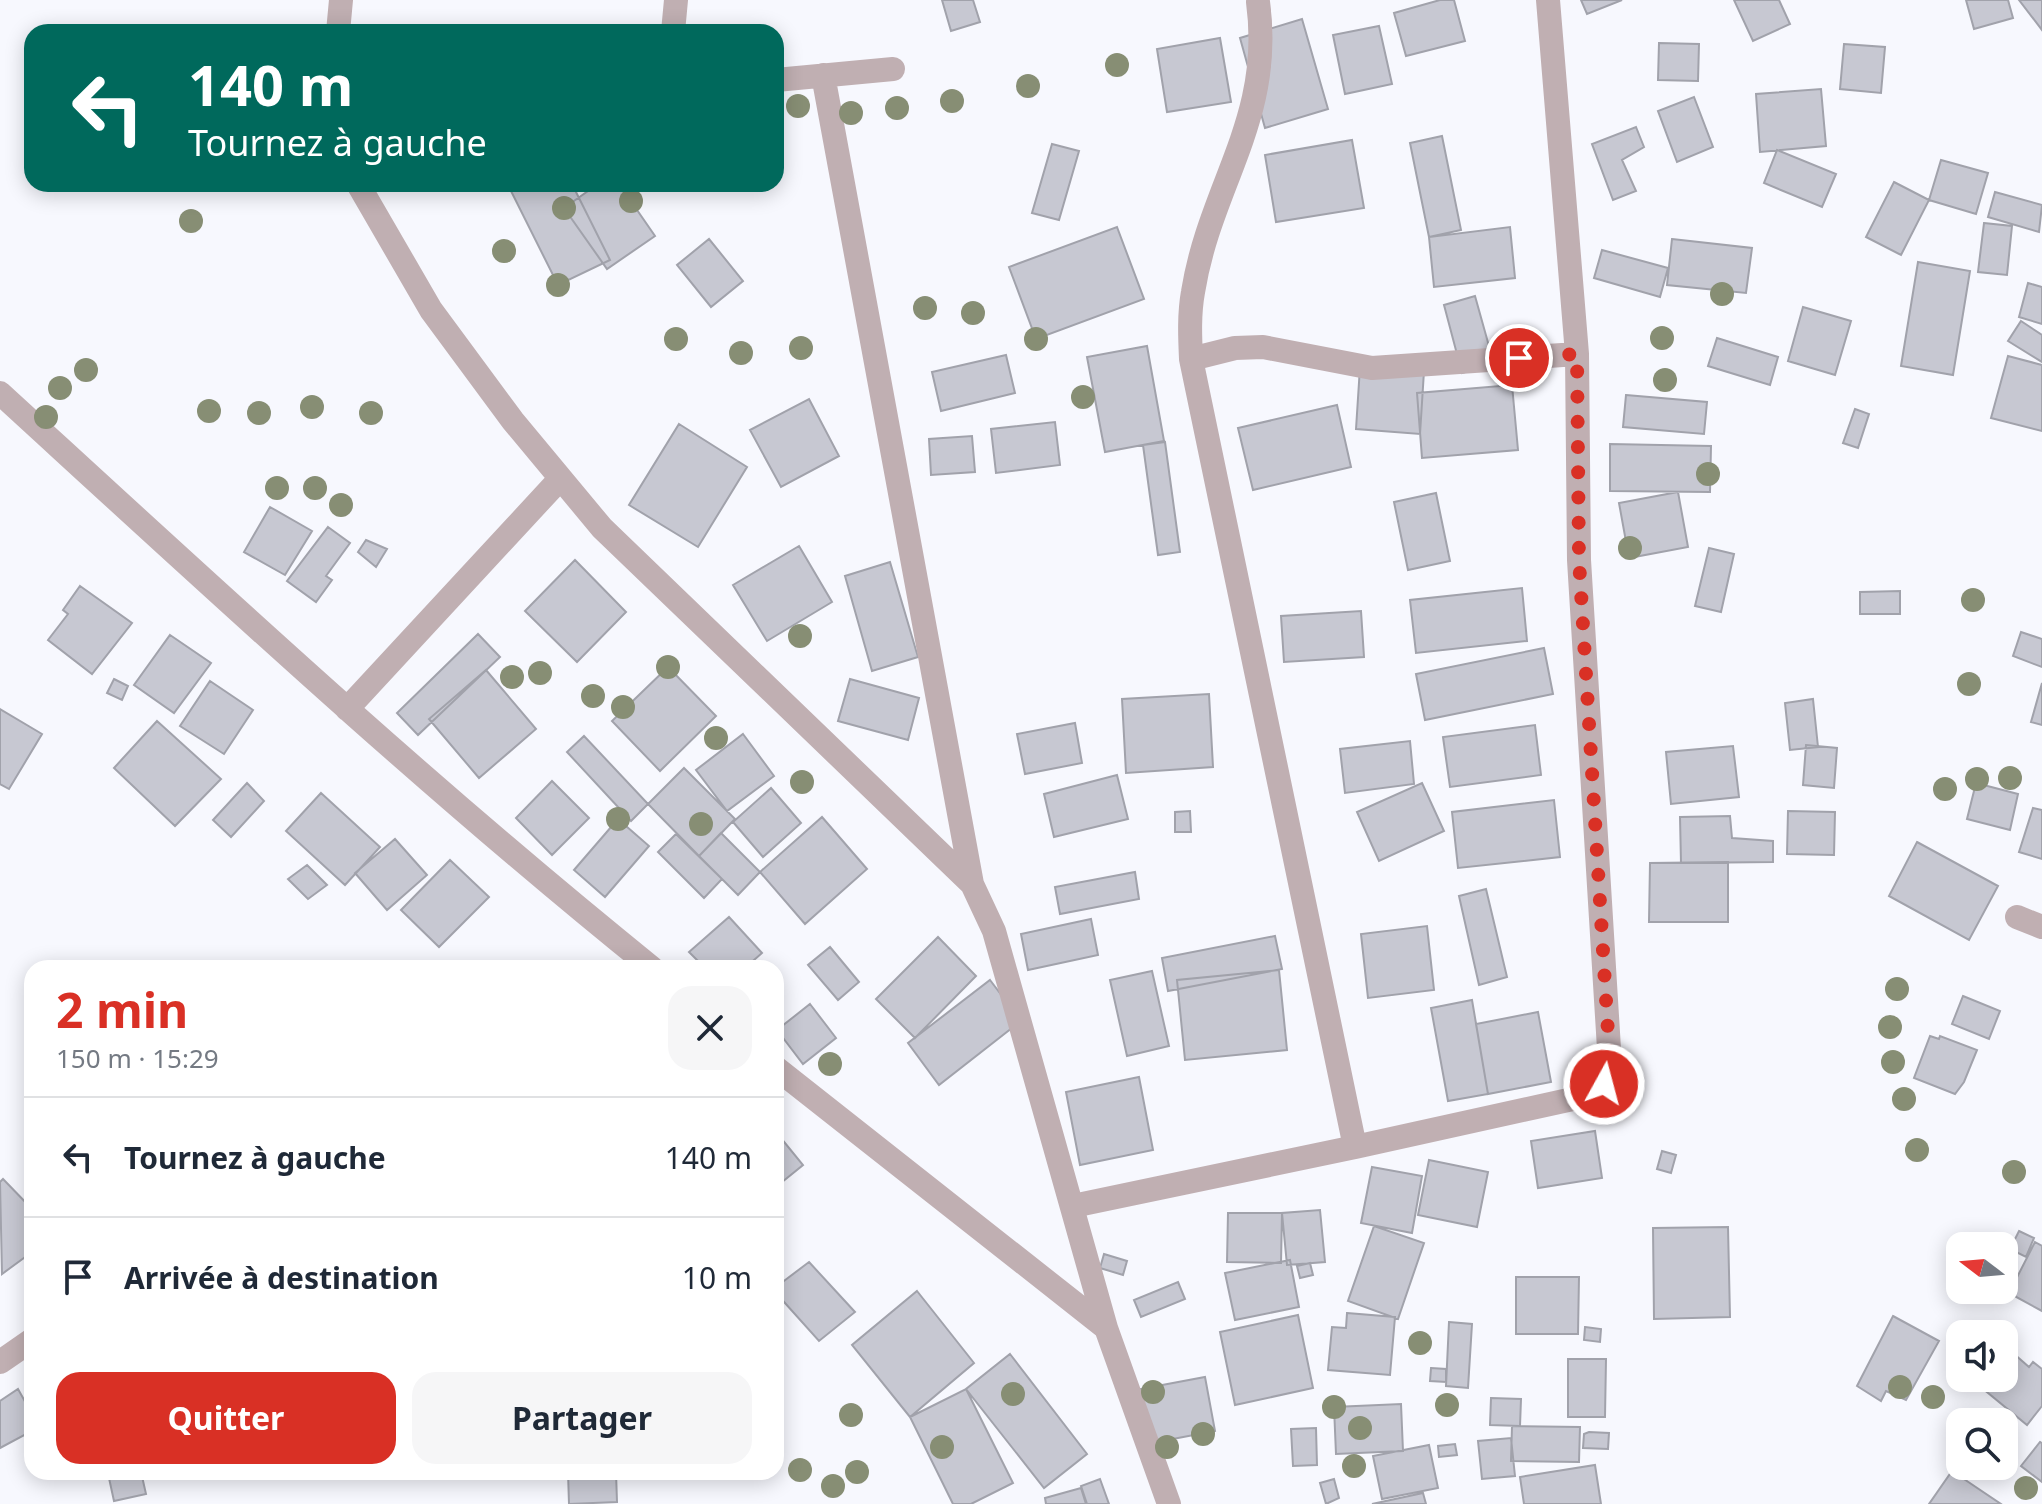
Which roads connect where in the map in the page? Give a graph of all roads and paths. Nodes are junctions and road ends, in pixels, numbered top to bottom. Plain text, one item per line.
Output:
1 (341, 0) edge
2 (676, 0) edge
3 (1548, 0) edge
4 (1253, 1) edge
5 (339, 24) edge
6 (674, 24) edge
7 (893, 69) dead end
8 (823, 75) junction
9 (784, 79) edge
10 (363, 192) edge
11 (1577, 354) junction
12 (1191, 359) junction
13 (0, 393) edge
14 (559, 480) junction
15 (347, 709) junction
16 (972, 884) junction
17 (2017, 917) dead end
18 (2042, 927) edge
19 (642, 960) edge
20 (784, 1074) edge
21 (1355, 1147) junction
22 (1073, 1206) junction
23 (1106, 1328) junction
24 (24, 1346) edge
25 (0, 1362) edge
26 (1169, 1504) edge

1 - 5 street
2 - 6 street
3 - 11 street
4 - 12 street
7 - 8 street
8 - 9 street
8 - 16 street
10 - 14 street
11 - 12 street
11 - 21 street
12 - 21 street
13 - 15 street
14 - 15 street
14 - 16 street
15 - 19 street
16 - 22 street
17 - 18 street
20 - 23 street
21 - 22 street
22 - 23 street
23 - 26 street
24 - 25 street

